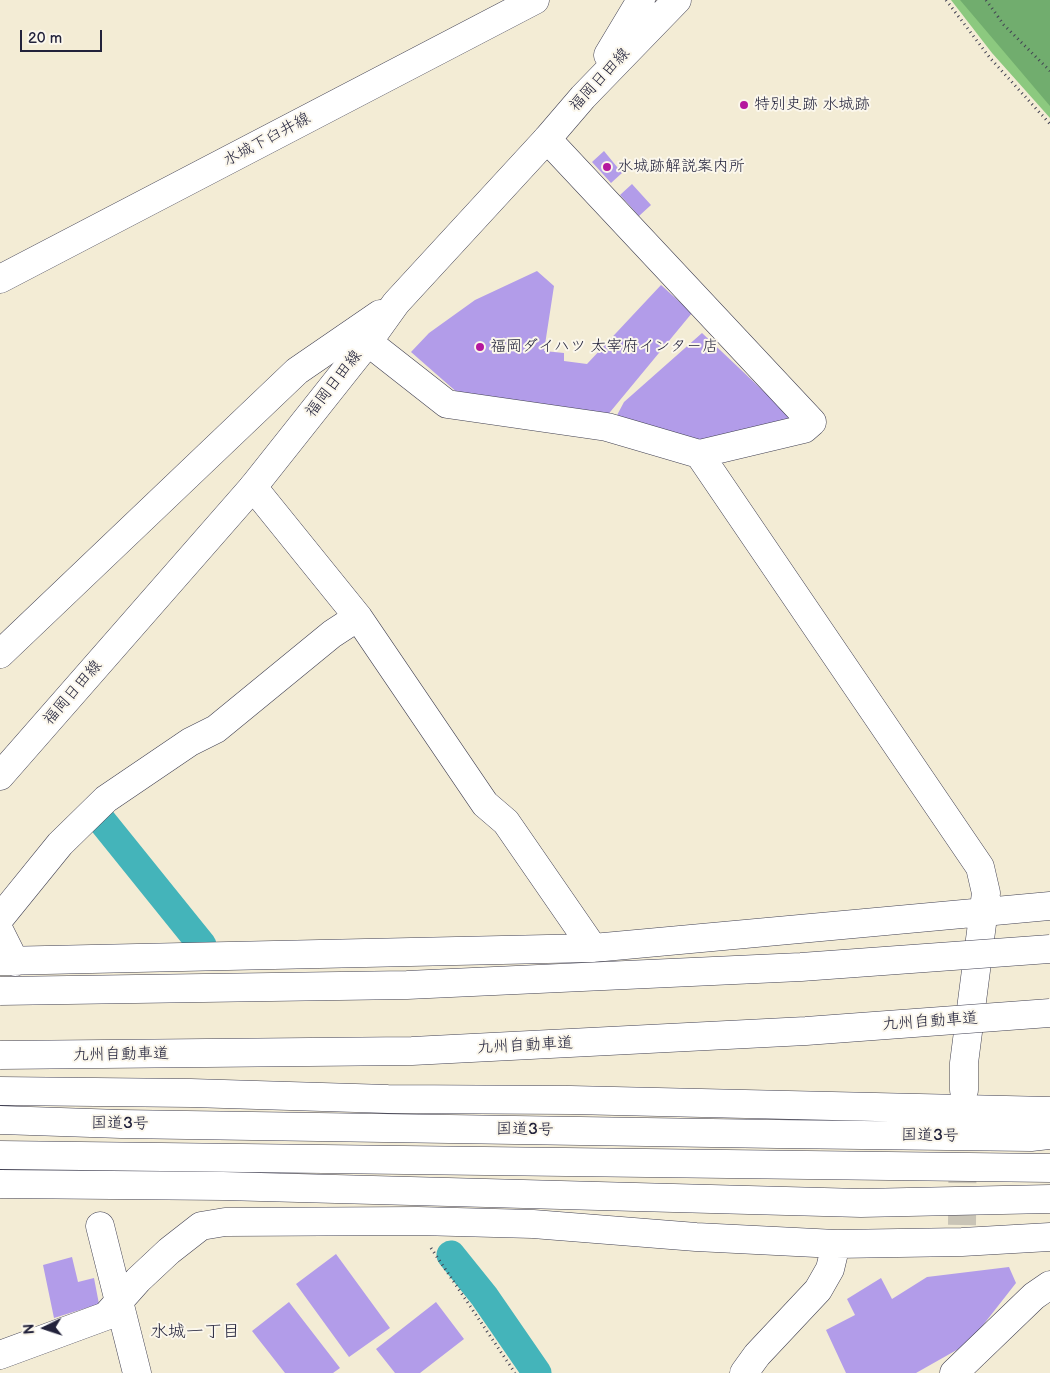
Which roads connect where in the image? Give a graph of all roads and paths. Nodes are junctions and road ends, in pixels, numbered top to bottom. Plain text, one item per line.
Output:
1 (535, 0) edge
2 (641, 0) edge
3 (677, 0) edge
4 (946, 0) edge
5 (986, 0) edge
6 (1050, 71) edge
7 (582, 97) junction
8 (1050, 124) edge
9 (547, 139) junction
10 (0, 279) edge
11 (396, 303) junction
12 (368, 342) junction
13 (698, 454) junction
14 (253, 487) junction
15 (358, 617) junction
16 (0, 654) edge
17 (0, 776) edge
18 (1050, 906) edge
19 (983, 912) junction
20 (0, 918) edge
21 (0, 932) edge
22 (593, 948) junction
23 (1050, 949) edge
24 (8, 962) edge
25 (0, 991) edge
26 (1050, 1012) edge
27 (0, 1055) edge
28 (964, 1090) tunnel mouth
29 (0, 1091) edge
30 (1050, 1111) edge
31 (0, 1120) edge
32 (1050, 1136) edge
33 (0, 1155) edge
34 (1050, 1168) edge
35 (0, 1184) edge
36 (1050, 1198) edge
37 (418, 1221) junction
38 (100, 1226) dead end
39 (1050, 1238) edge
40 (836, 1244) junction
41 (1050, 1286) edge
42 (119, 1301) junction
43 (0, 1355) edge
44 (137, 1373) edge
45 (515, 1373) edge
46 (744, 1373) edge
47 (954, 1373) edge

1 - 10 main road, 水城下臼井線
2 - 7 main road
3 - 7 main road, 福岡日田線
4 - 8 path
5 - 6 path
7 - 9 main road, 福岡日田線
9 - 11 main road, 福岡日田線
9 - 13 main road
11 - 12 main road, 福岡日田線
11 - 16 main road
12 - 13 main road
12 - 14 main road, 福岡日田線
13 - 19 main road
14 - 15 main road
14 - 17 main road, 福岡日田線
15 - 20 main road
15 - 22 main road
18 - 19 main road
19 - 22 main road
19 - 28 main road
21 - 24 main road
22 - 24 main road
23 - 25 main road, bridge
26 - 27 main road, 九州自動車道, bridge
29 - 30 main road
31 - 32 main road, 国道3号
33 - 34 main road, 国道3号
35 - 36 main road
37 - 40 main road
37 - 42 main road
37 - 45 path
38 - 42 main road
39 - 40 main road
40 - 46 main road
41 - 47 main road
42 - 43 main road
42 - 44 main road

